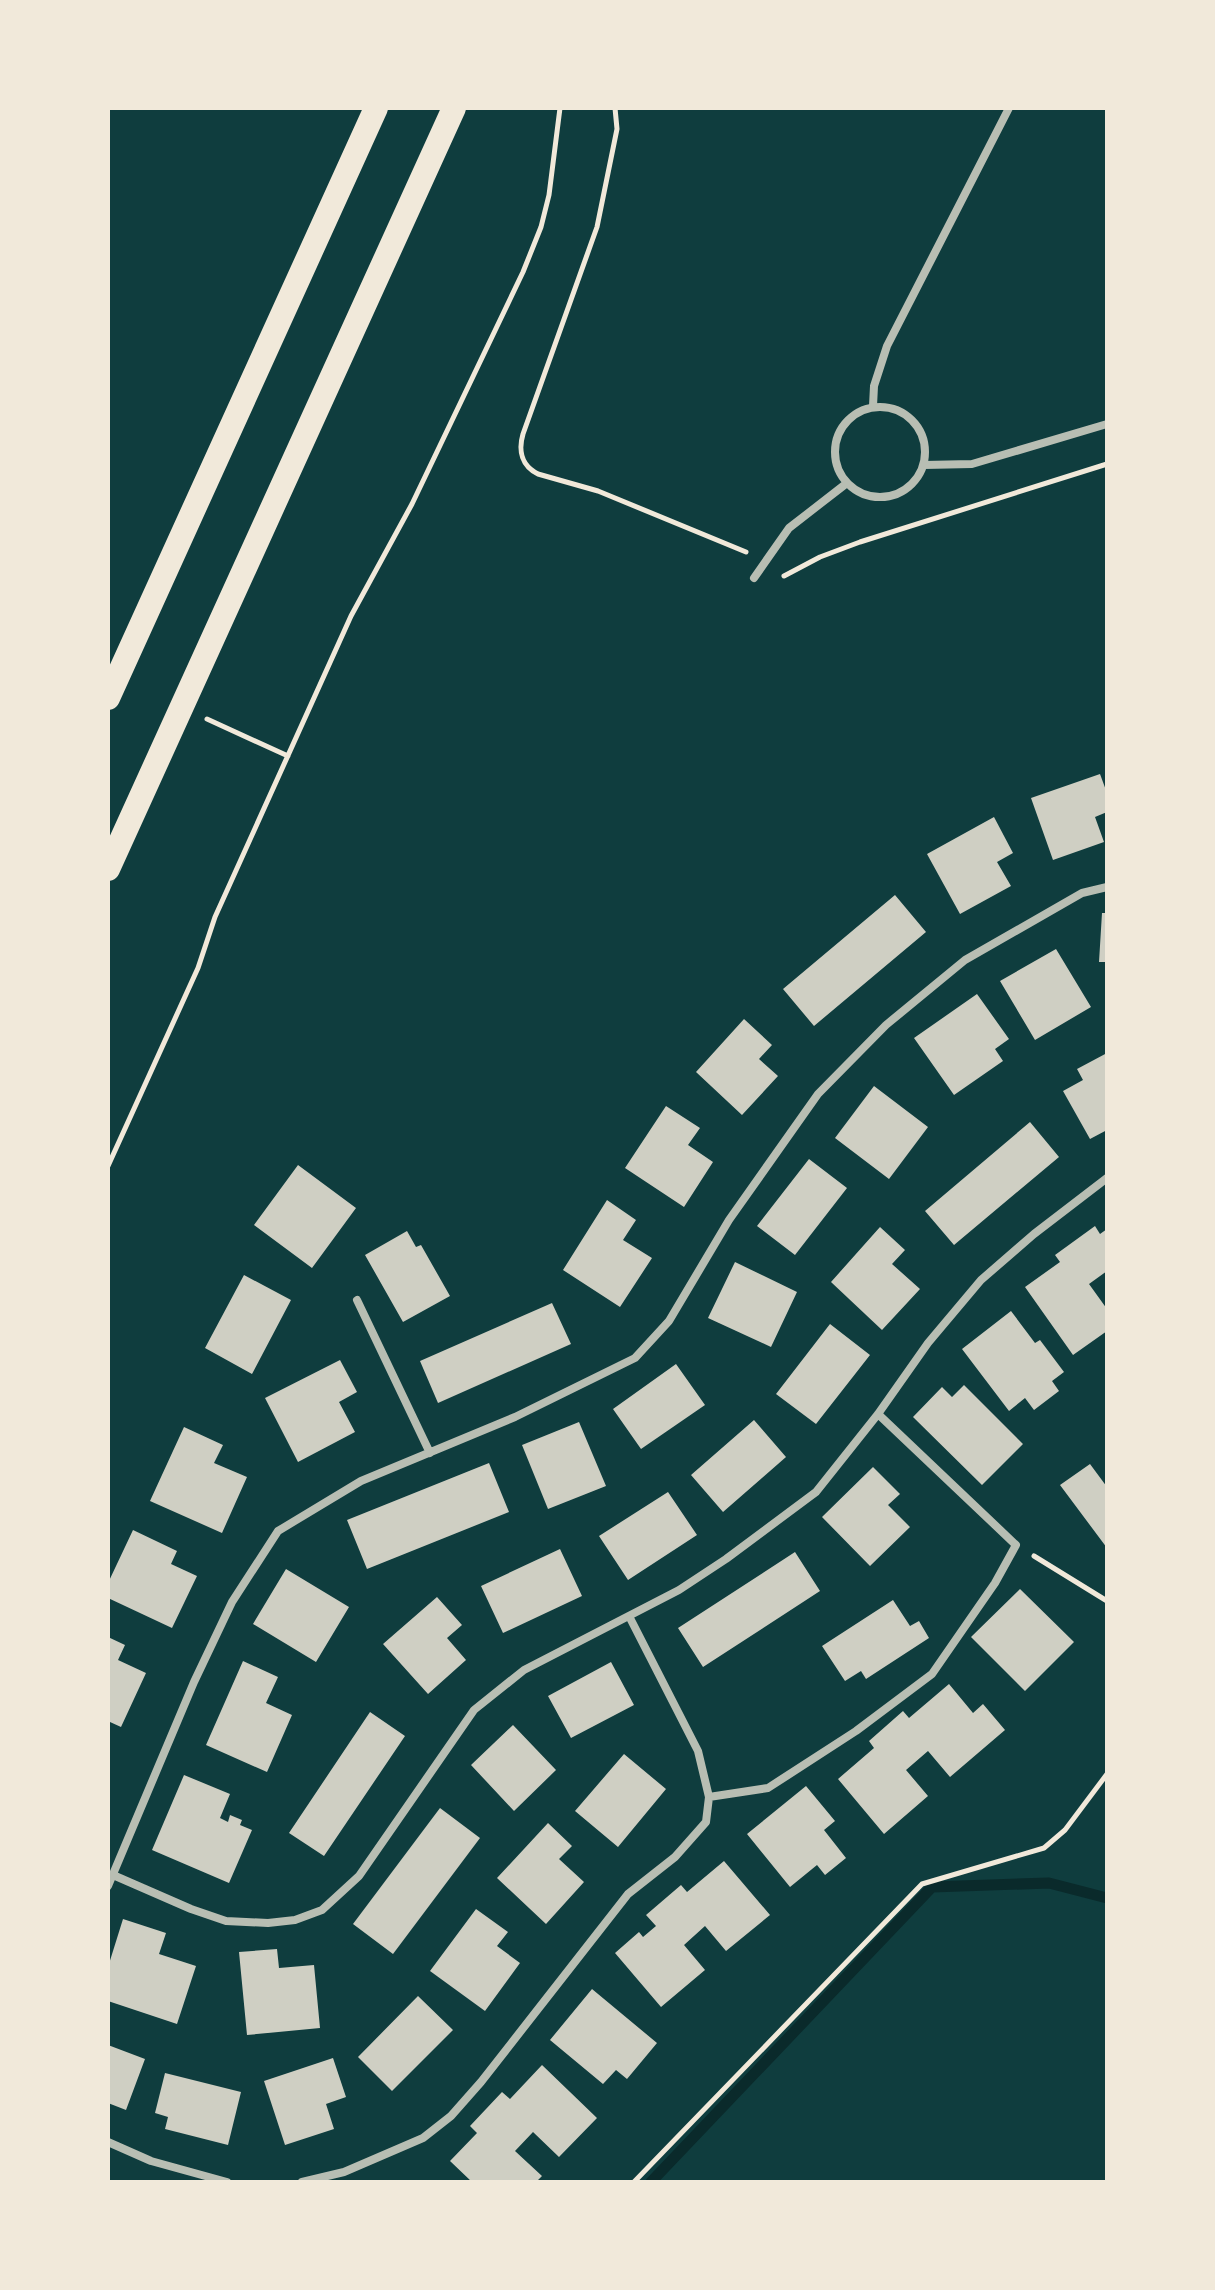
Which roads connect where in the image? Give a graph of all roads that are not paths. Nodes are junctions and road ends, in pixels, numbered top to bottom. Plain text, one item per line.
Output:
1 (376, 108) edge
2 (454, 108) edge
3 (1009, 108) edge
4 (873, 406) junction
5 (1107, 424) edge
6 (924, 465) junction
7 (847, 483) junction
8 (754, 578) dead end
9 (108, 698) edge
10 (108, 869) edge
11 (1107, 887) edge
12 (1107, 1178) edge
13 (357, 1300) dead end
14 (878, 1414) junction
15 (430, 1453) junction
16 (629, 1616) junction
17 (709, 1797) junction
18 (113, 1875) junction
19 (108, 1886) edge
20 (108, 2142) edge
21 (227, 2182) edge
22 (302, 2182) edge

1 - 9 highway
2 - 10 highway
3 - 4 street
4 - 6 street
4 - 7 street
5 - 6 street
6 - 7 street
7 - 8 street
11 - 15 street
12 - 14 street
13 - 15 street
14 - 16 street
14 - 17 street
15 - 18 street
16 - 17 street
16 - 18 street
17 - 22 street
18 - 19 street
20 - 21 street

